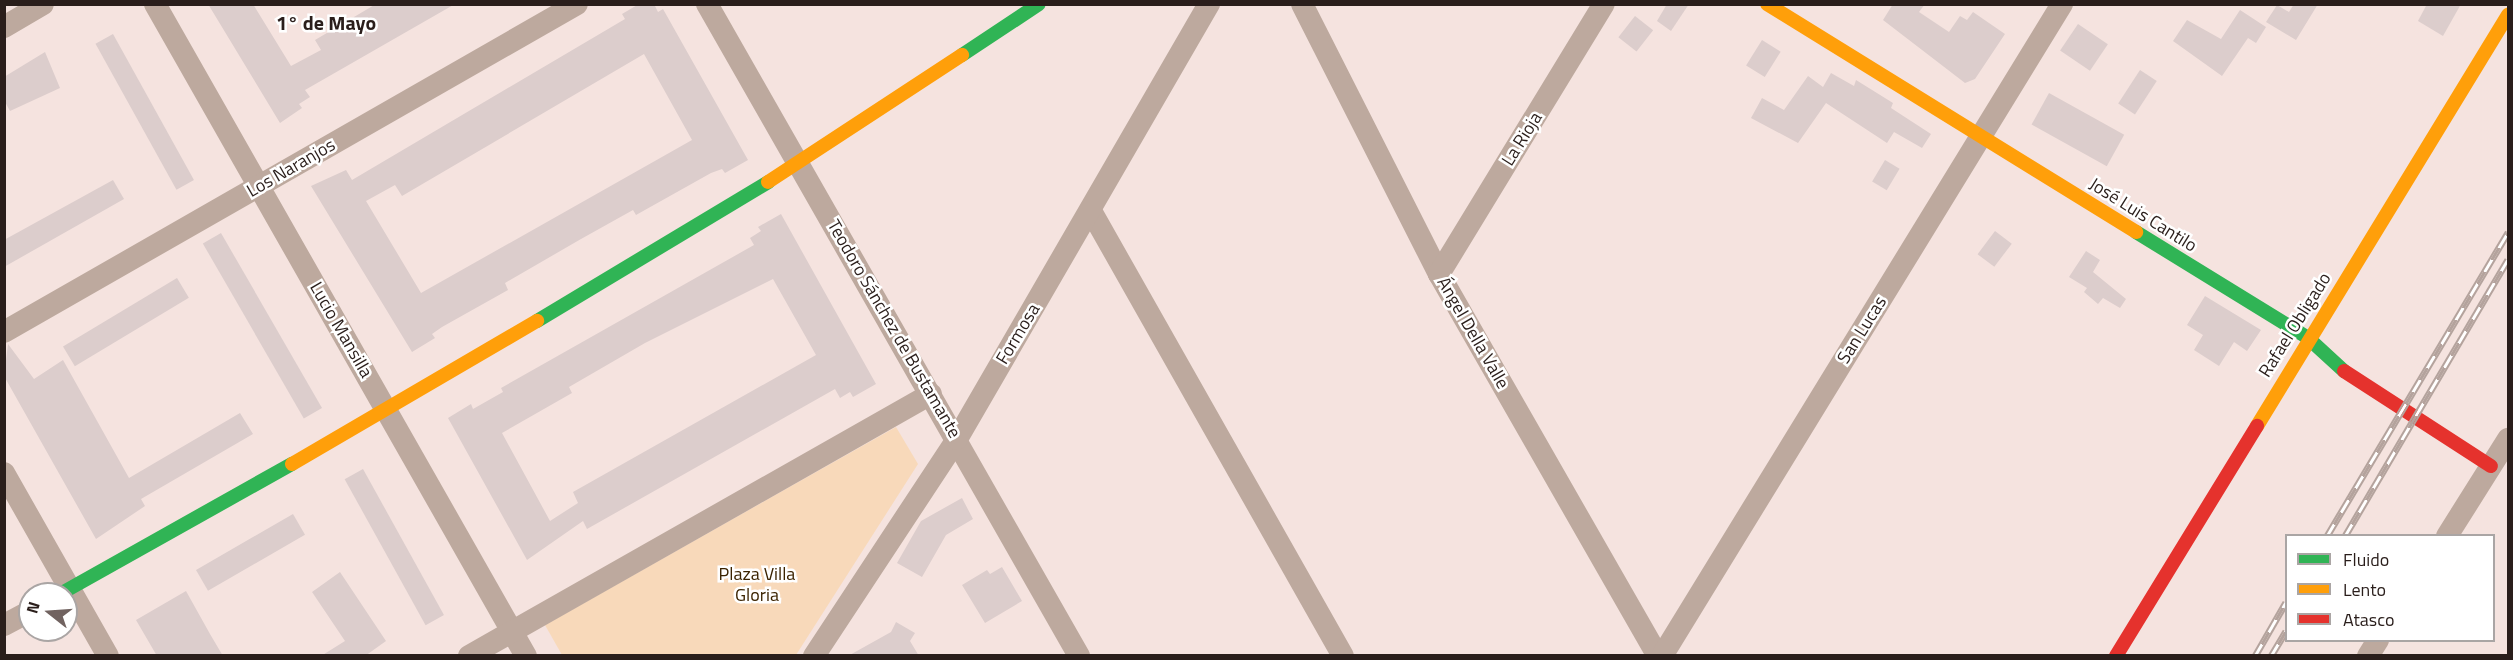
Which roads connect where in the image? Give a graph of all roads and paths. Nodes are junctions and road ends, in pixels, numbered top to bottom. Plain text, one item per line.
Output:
1 (43, 4) edge
2 (155, 4) edge
3 (577, 4) edge
4 (707, 4) edge
5 (1039, 4) edge
6 (1209, 4) edge
7 (1302, 4) edge
8 (1604, 4) edge
9 (1767, 4) edge
10 (2062, 4) edge
11 (2504, 4) edge
12 (2508, 7) edge
13 (2508, 15) edge
14 (4, 27) edge
15 (1981, 136) junction
16 (800, 163) junction
17 (259, 186) junction
18 (1091, 211) junction
19 (1439, 274) junction
20 (4, 332) edge
21 (2308, 338) junction
22 (931, 394) junction
23 (387, 411) junction
24 (957, 439) junction
25 (2508, 439) edge
26 (2492, 466) junction
27 (4, 472) edge
28 (2447, 534) edge
29 (60, 582) edge
30 (78, 584) edge
31 (78, 611) edge
32 (18, 618) edge
33 (4, 626) edge
34 (512, 631) junction
35 (2377, 642) edge
36 (108, 656) edge
37 (469, 656) edge
38 (526, 656) edge
39 (814, 656) edge
40 (1079, 656) edge
41 (1343, 656) edge
42 (1658, 656) edge
43 (1662, 656) edge
44 (2116, 656) edge
45 (2368, 656) edge

1 - 14 street
2 - 17 street, Lucio Mansilla
3 - 17 street, Los Naranjos
4 - 16 street, Teodoro Sánchez de Bustamante
5 - 16 street
6 - 18 street, Formosa
7 - 19 street, Ángel Della Valle
8 - 19 street, La Rioja
9 - 15 street, José Luis Cantilo
10 - 15 street, San Lucas
11 - 12 street
13 - 21 street, Rafael Obligado
15 - 21 street, José Luis Cantilo
15 - 43 street, San Lucas
16 - 22 street, Teodoro Sánchez de Bustamante
16 - 23 street
17 - 20 street, Los Naranjos
17 - 23 street, Lucio Mansilla
18 - 24 street, Formosa
18 - 41 street
19 - 42 street, Ángel Della Valle
21 - 26 street, José Luis Cantilo
21 - 44 street, Rafael Obligado
22 - 24 street, Teodoro Sánchez de Bustamante
22 - 34 street
23 - 30 street
23 - 34 street, Lucio Mansilla
24 - 39 street, Formosa
24 - 40 street, Teodoro Sánchez de Bustamante
25 - 26 street
26 - 28 street
27 - 29 street
31 - 36 street
32 - 33 street
34 - 37 street
34 - 38 street, Lucio Mansilla
35 - 45 street

